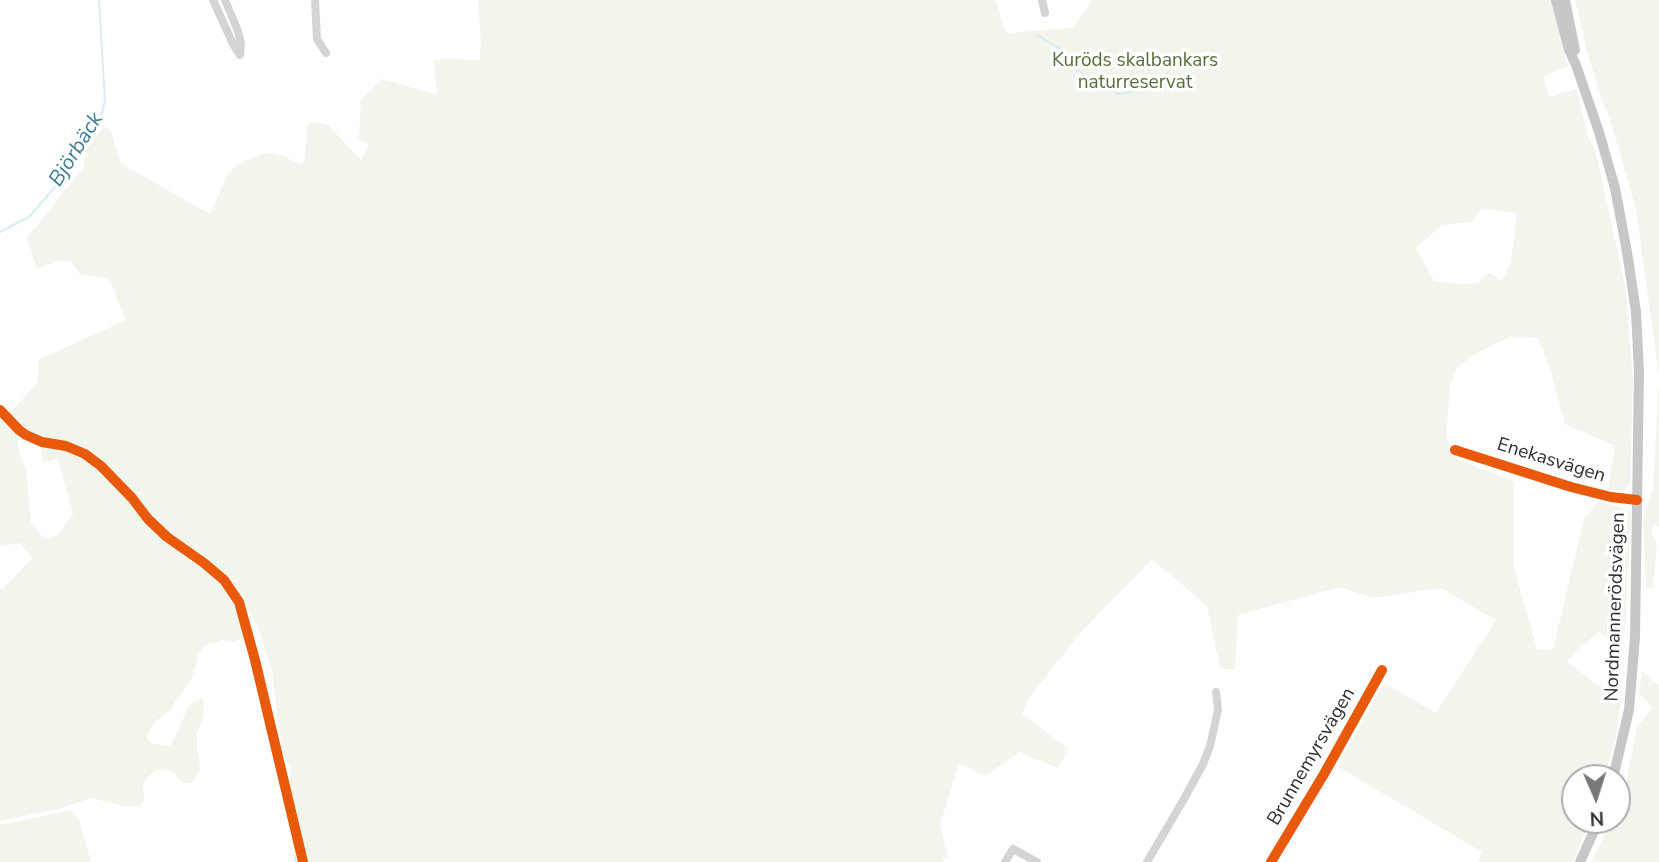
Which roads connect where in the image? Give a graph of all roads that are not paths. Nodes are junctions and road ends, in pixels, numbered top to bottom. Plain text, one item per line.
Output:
1 (213, 0) edge
2 (225, 0) edge
3 (315, 0) edge
4 (1042, 0) edge
5 (1556, 0) edge
6 (1564, 0) edge
7 (1045, 13) dead end
8 (326, 53) dead end
9 (1576, 65) junction
10 (0, 410) edge
11 (1455, 450) dead end
12 (1637, 499) junction
13 (1382, 670) dead end
14 (1216, 692) dead end
15 (1616, 764) edge
16 (1593, 834) edge
17 (303, 862) edge
18 (1005, 862) edge
19 (1037, 862) edge
20 (1147, 862) edge
21 (1271, 862) edge
22 (1580, 862) edge

1 - 2 street
3 - 8 street
4 - 7 street
5 - 9 main road, Nordmannerödsvägen
6 - 9 main road, Nordmannerödsvägen
9 - 12 main road, Nordmannerödsvägen
10 - 17 street
11 - 12 street, Enekasvägen
12 - 15 main road, Nordmannerödsvägen
13 - 21 street, Brunnemyrsvägen
14 - 20 street
16 - 22 main road
18 - 19 street

